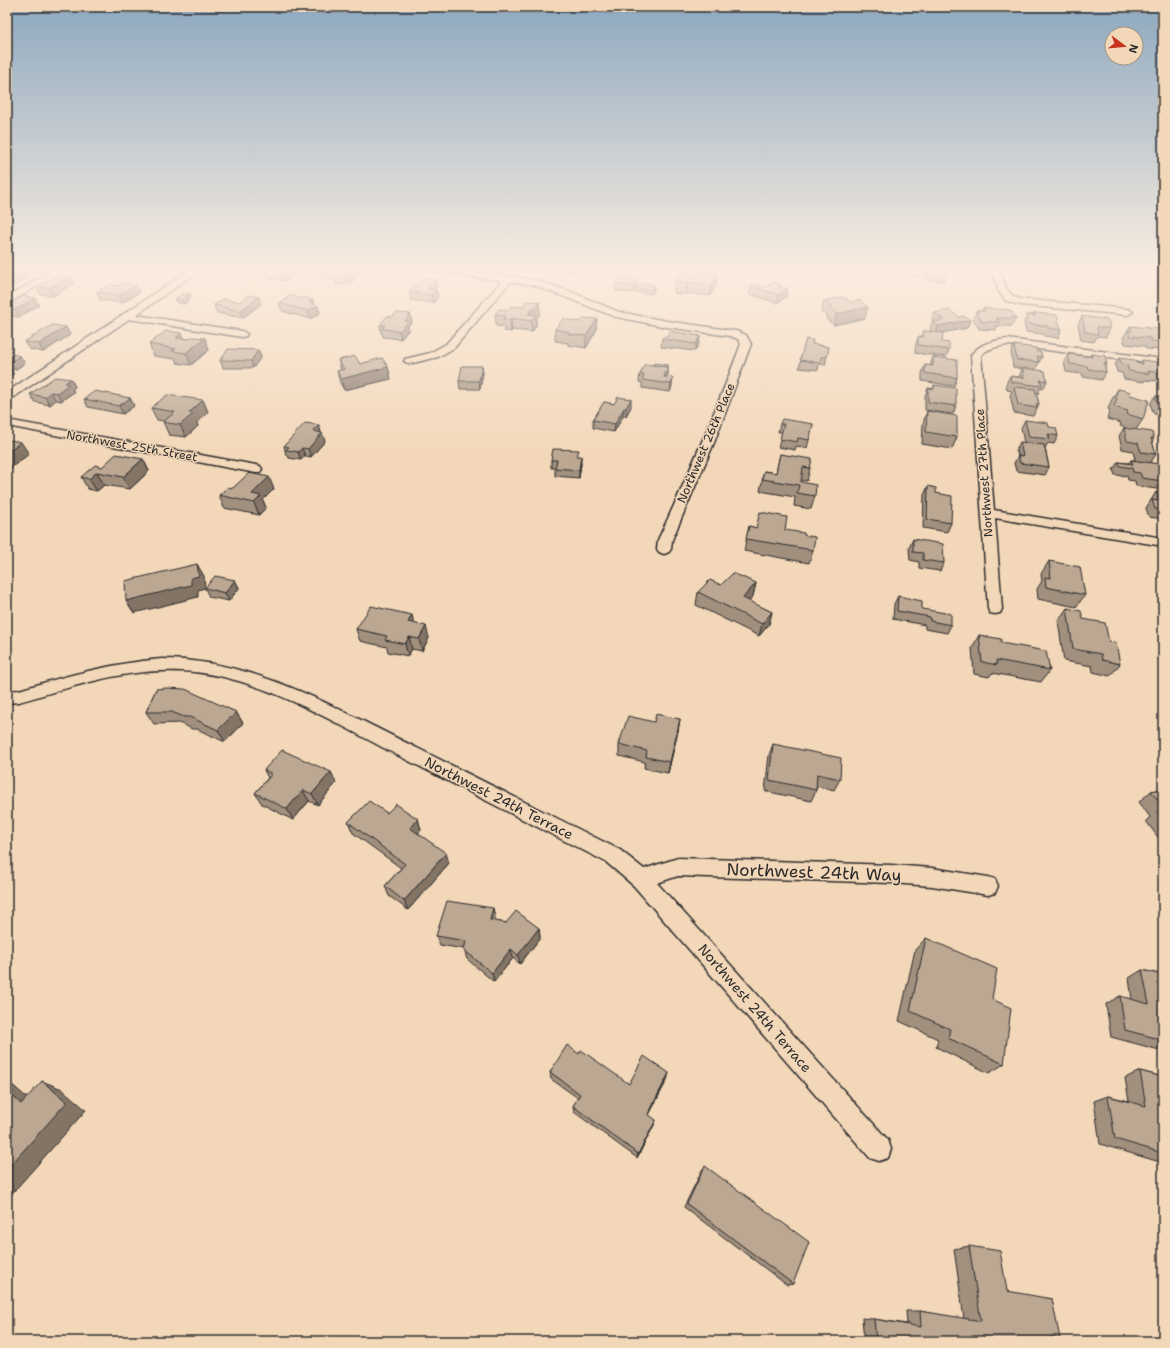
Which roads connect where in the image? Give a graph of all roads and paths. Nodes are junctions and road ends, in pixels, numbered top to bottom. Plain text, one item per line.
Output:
1 (106, 330) edge
2 (216, 330) edge
3 (464, 330) edge
4 (715, 330) edge
5 (242, 334) dead end
6 (409, 361) dead end
7 (1163, 362) edge
8 (7, 397) edge
9 (7, 423) edge
10 (256, 469) dead end
11 (987, 513) junction
12 (1163, 542) edge
13 (664, 549) dead end
14 (995, 609) dead end
15 (7, 697) edge
16 (641, 878) junction
17 (988, 886) dead end
18 (879, 1149) dead end

1 - 8 street
2 - 5 street
3 - 6 street
4 - 13 street, Northwest 26th Place
7 - 11 street, Northwest 27th Place
9 - 10 street, Northwest 25th Street
11 - 12 street
11 - 14 street, Northwest 27th Place
15 - 16 street, Northwest 24th Terrace
16 - 17 street, Northwest 24th Way
16 - 18 street, Northwest 24th Terrace

